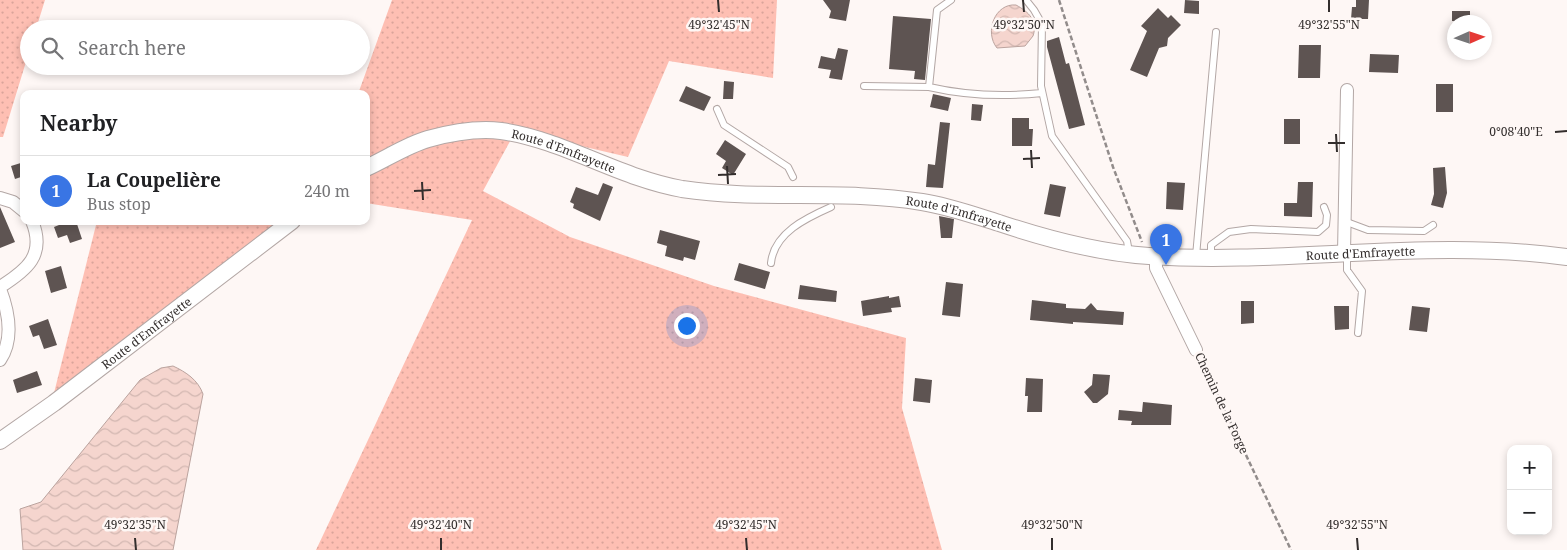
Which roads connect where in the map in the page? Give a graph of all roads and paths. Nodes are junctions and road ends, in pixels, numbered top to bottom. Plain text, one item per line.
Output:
1 (950, 0) edge
2 (1026, 0) edge
3 (1059, 0) edge
4 (1216, 32) dead end
5 (864, 86) dead end
6 (929, 87) junction
7 (1347, 90) dead end
8 (1042, 93) junction
9 (718, 109) dead end
10 (370, 166) edge
11 (793, 177) dead end
12 (0, 198) edge
13 (831, 207) dead end
14 (1324, 207) dead end
15 (20, 208) edge
16 (1344, 221) junction
17 (34, 225) edge
18 (287, 225) edge
19 (1433, 225) dead end
20 (1345, 253) junction
21 (1129, 254) junction
22 (1151, 256) junction
23 (1204, 256) junction
24 (1567, 257) edge
25 (771, 263) dead end
26 (0, 288) edge
27 (1358, 333) dead end
28 (1196, 350) joint
29 (0, 360) edge
30 (1, 438) edge
31 (1291, 550) edge

1 - 6 lane
2 - 8 lane
3 - 22 path
4 - 23 lane
5 - 6 lane
6 - 8 lane
7 - 16 street
8 - 21 lane
9 - 11 lane
10 - 21 street, Route d'Emfrayette
12 - 15 street
13 - 25 lane
14 - 23 lane
16 - 19 lane
16 - 20 street
17 - 26 street
18 - 30 street, Route d'Emfrayette
20 - 23 street, Route d'Emfrayette
20 - 24 street, Route d'Emfrayette
20 - 27 lane
21 - 22 street, Route d'Emfrayette
22 - 23 street, Route d'Emfrayette
22 - 28 street, Chemin de la Forge
26 - 29 street
28 - 31 path, Chemin de la Forge

